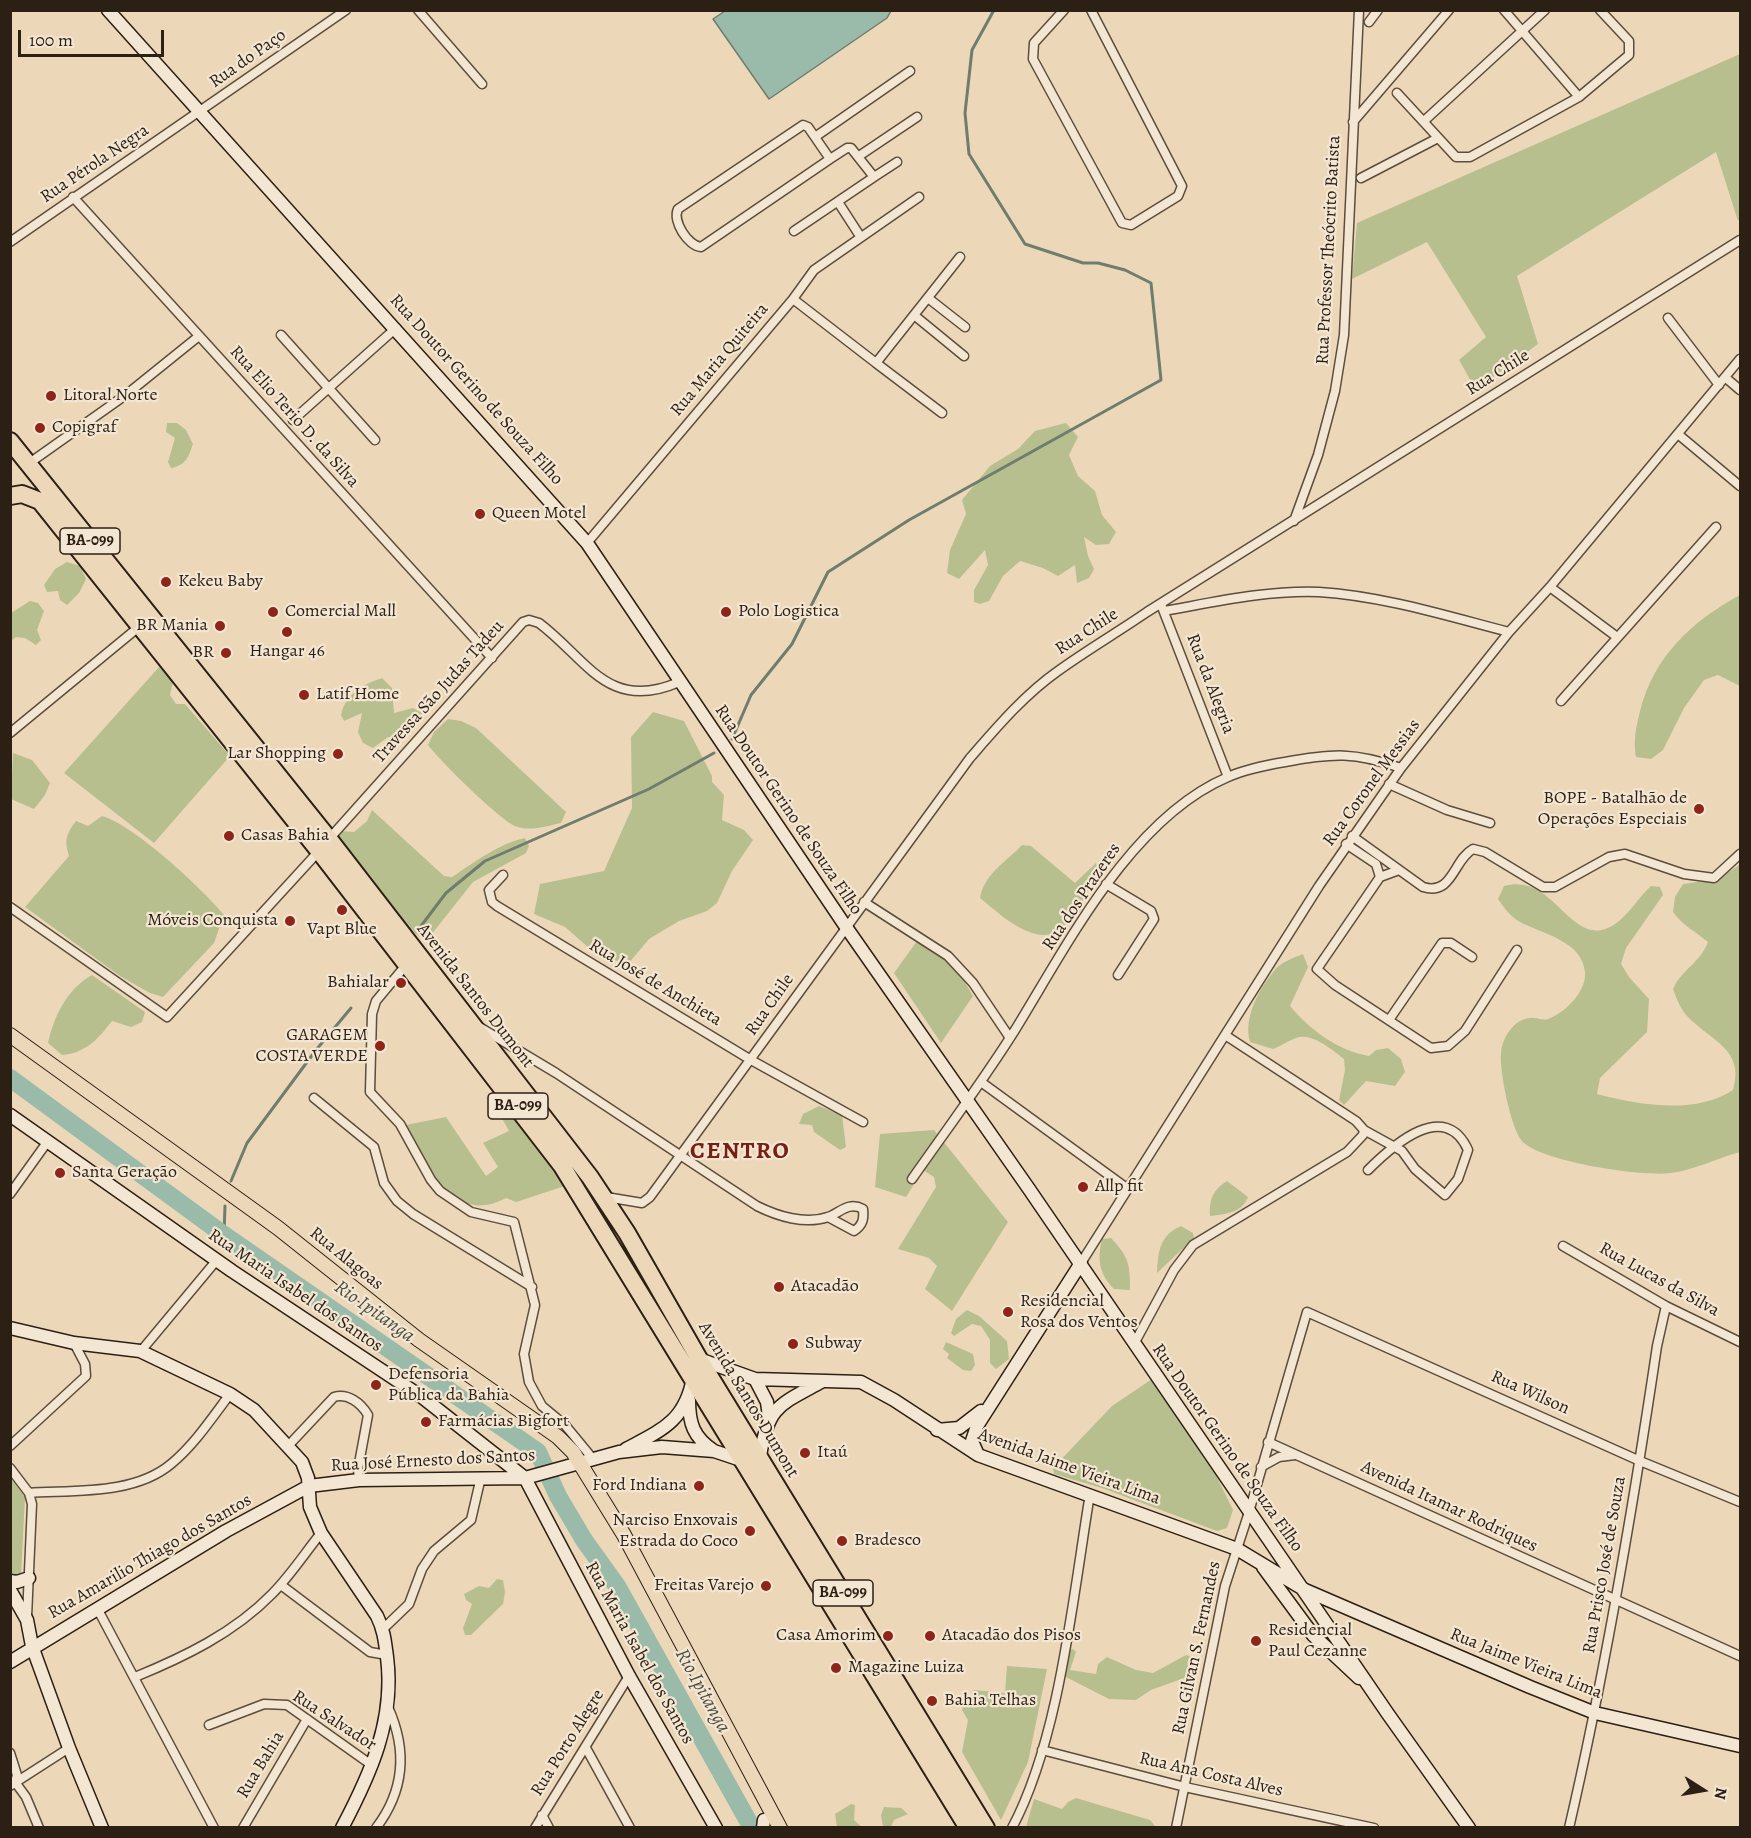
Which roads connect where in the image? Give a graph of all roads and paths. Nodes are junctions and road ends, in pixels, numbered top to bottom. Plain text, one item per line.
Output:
1 (108, 10) edge
2 (346, 10) edge
3 (418, 10) edge
4 (1064, 10) edge
5 (1091, 10) edge
6 (1359, 10) edge
7 (1378, 10) edge
8 (1449, 10) edge
9 (1504, 10) edge
10 (1545, 10) edge
11 (1600, 10) edge
12 (1369, 22) dead end
13 (1523, 31) junction
14 (910, 71) dead end
15 (482, 84) dead end
16 (1397, 93) dead end
17 (1580, 97) junction
18 (199, 114) junction
19 (917, 117) dead end
20 (1424, 121) junction
21 (1353, 122) junction
22 (815, 137) junction
23 (1438, 138) junction
24 (859, 156) junction
25 (830, 159) junction
26 (897, 162) dead end
27 (874, 177) junction
28 (1361, 178) dead end
29 (73, 197) junction
30 (919, 197) dead end
31 (838, 202) junction
32 (794, 231) dead end
33 (860, 236) junction
34 (1740, 240) edge
35 (10, 242) edge
36 (960, 257) dead end
37 (928, 298) junction
38 (793, 299) junction
39 (914, 315) junction
40 (1668, 318) dead end
41 (965, 327) dead end
42 (396, 328) junction
43 (281, 335) dead end
44 (199, 336) junction
45 (964, 356) dead end
46 (1740, 359) edge
47 (876, 363) junction
48 (1723, 382) junction
49 (327, 388) junction
50 (1740, 390) edge
51 (942, 413) dead end
52 (293, 420) dead end
53 (1679, 435) junction
54 (375, 440) dead end
55 (10, 441) edge
56 (28, 464) junction
57 (1740, 486) edge
58 (10, 496) edge
59 (1294, 521) junction
60 (1716, 527) dead end
61 (587, 543) junction
62 (1550, 587) junction
63 (1162, 608) junction
64 (140, 626) junction
65 (1509, 632) junction
66 (1617, 637) junction
67 (492, 658) junction
68 (679, 682) junction
69 (1561, 701) dead end
70 (10, 733) edge
71 (1401, 768) junction
72 (1228, 777) junction
73 (1389, 784) junction
74 (1490, 823) dead end
75 (1352, 836) junction
76 (1346, 844) junction
77 (324, 845) junction
78 (1740, 854) edge
79 (1399, 870) junction
80 (503, 875) dead end
81 (1380, 877) junction
82 (1106, 884) junction
83 (864, 902) junction
84 (10, 907) edge
85 (846, 927) junction
86 (1517, 950) dead end
87 (1472, 957) dead end
88 (406, 965) junction
89 (1118, 975) dead end
90 (1389, 1020) junction
91 (470, 1022) junction
92 (10, 1035) edge
93 (1225, 1035) junction
94 (1010, 1038) junction
95 (751, 1060) junction
96 (981, 1082) junction
97 (314, 1098) dead end
98 (966, 1101) junction
99 (10, 1115) edge
100 (863, 1122) dead end
101 (1364, 1130) junction
102 (48, 1141) junction
103 (1395, 1147) junction
104 (682, 1155) junction
105 (1368, 1170) dead end
106 (912, 1179) dead end
107 (1128, 1189) junction
108 (10, 1194) edge
109 (603, 1197) junction
110 (828, 1217) junction
111 (1563, 1246) dead end
112 (216, 1261) junction
113 (1081, 1263) junction
114 (532, 1287) junction
115 (1666, 1306) junction
116 (1306, 1312) joint
117 (10, 1328) edge
118 (1740, 1342) edge
119 (74, 1343) junction
120 (1134, 1344) junction
121 (141, 1351) junction
122 (699, 1359) junction
123 (693, 1378) junction
124 (755, 1379) junction
125 (822, 1381) junction
126 (230, 1394) junction
127 (689, 1398) junction
128 (993, 1401) junction
129 (768, 1417) junction
130 (937, 1430) junction
131 (1268, 1442) junction
132 (10, 1446) edge
133 (288, 1446) junction
134 (714, 1451) junction
135 (619, 1452) junction
136 (978, 1455) junction
137 (1296, 1455) junction
138 (752, 1458) junction
139 (1640, 1461) junction
140 (580, 1463) junction
141 (1261, 1467) junction
142 (10, 1468) edge
143 (481, 1477) junction
144 (529, 1477) junction
145 (359, 1479) junction
146 (309, 1486) junction
147 (29, 1493) junction
148 (1090, 1494) junction
149 (1740, 1502) edge
150 (1249, 1512) junction
151 (321, 1533) junction
152 (1237, 1549) junction
153 (1260, 1563) junction
154 (29, 1578) junction
155 (10, 1581) edge
156 (281, 1585) junction
157 (10, 1590) edge
158 (1305, 1590) junction
159 (1617, 1602) junction
160 (97, 1608) junction
161 (27, 1620) junction
162 (383, 1629) junction
163 (32, 1646) junction
164 (387, 1655) junction
165 (1740, 1656) edge
166 (10, 1662) edge
167 (630, 1676) junction
168 (135, 1677) junction
169 (1370, 1686) junction
170 (388, 1707) junction
171 (1595, 1713) junction
172 (308, 1719) junction
173 (209, 1725) dead end
174 (1740, 1746) edge
175 (69, 1748) junction
176 (586, 1748) junction
177 (1042, 1749) junction
178 (10, 1753) edge
179 (373, 1766) junction
180 (13, 1784) edge
181 (1185, 1787) junction
182 (766, 1804) junction
183 (543, 1815) junction
184 (763, 1824) edge
185 (39, 1827) edge
186 (102, 1827) edge
187 (214, 1827) edge
188 (243, 1827) edge
189 (342, 1827) edge
190 (376, 1827) edge
191 (535, 1827) edge
192 (549, 1827) edge
193 (630, 1827) edge
194 (716, 1827) edge
195 (780, 1827) edge
196 (968, 1827) edge
197 (986, 1827) edge
198 (1012, 1827) edge
199 (1176, 1827) edge
200 (1374, 1827) edge
201 (1469, 1827) edge
202 (1569, 1827) edge

1 - 18 main road, Rua Doutor Gerino de Souza Filho
2 - 18 street, Rua do Paço
3 - 15 street
4 - 5 street
6 - 21 street, Rua Professor Theócrito Batista
7 - 12 street
8 - 21 street
9 - 13 street
10 - 13 street
11 - 17 street
13 - 17 street
13 - 20 street
14 - 22 street
16 - 20 street
17 - 23 street
18 - 29 street, Rua Pérola Negra
18 - 42 main road, Rua Doutor Gerino de Souza Filho
19 - 24 street
20 - 23 street
21 - 59 street, Rua Professor Theócrito Batista
22 - 25 street
22 - 25 street
23 - 28 street
24 - 25 street
24 - 27 street
26 - 27 street
27 - 31 street
29 - 35 street, Rua Pérola Negra
29 - 44 street, Rua Elio Terio D. da Silva
30 - 33 street
31 - 32 street
31 - 33 street
33 - 38 street
34 - 59 street, Rua Chile
36 - 37 street
37 - 39 street
37 - 41 street
38 - 47 street, Rua Maria Quiteira
38 - 61 street, Rua Maria Quiteira
39 - 45 street
39 - 47 street
40 - 48 street
42 - 49 street
42 - 61 main road, Rua Doutor Gerino de Souza Filho
43 - 49 street
44 - 56 street
44 - 67 street, Rua Elio Terio D. da Silva
46 - 48 street, Rua Coronel Messias
47 - 51 street, Rua Maria Quiteira
48 - 50 street
48 - 53 street, Rua Coronel Messias
49 - 52 street
49 - 54 street
53 - 57 street
53 - 62 street, Rua Coronel Messias
55 - 56 highway, Avenida Santos Dumont / BA-099
56 - 77 highway, Avenida Santos Dumont / BA-099
58 - 64 highway, Avenida Santos Dumont / BA-099
59 - 63 street, Rua Chile
60 - 66 street
61 - 68 main road, Rua Doutor Gerino de Souza Filho
62 - 65 street, Rua Coronel Messias
62 - 66 street
63 - 65 street
63 - 72 street, Rua da Alegria
63 - 83 street, Rua Chile
64 - 70 street
64 - 77 highway, Avenida Santos Dumont / BA-099
65 - 71 street, Rua Coronel Messias
66 - 69 street
67 - 68 street, Travessa São Judas Tadeu
67 - 77 street, Travessa São Judas Tadeu
68 - 85 main road, Rua Doutor Gerino de Souza Filho
71 - 72 street, Rua dos Prazeres
71 - 73 street, Rua Coronel Messias
72 - 82 street, Rua dos Prazeres
73 - 74 street
73 - 75 street, Rua Coronel Messias
75 - 76 street, Rua Coronel Messias
75 - 79 street
76 - 81 street
76 - 93 street, Rua Coronel Messias
77 - 84 street, Travessa São Judas Tadeu
77 - 88 highway, Avenida Santos Dumont / BA-099
77 - 91 highway, Avenida Santos Dumont / BA-099
78 - 79 street
79 - 81 street
80 - 95 street, Rua José de Anchieta
81 - 90 street
82 - 89 street
82 - 94 street, Rua dos Prazeres
83 - 85 street, Rua Chile
83 - 94 street
85 - 95 street, Rua Chile
85 - 98 main road, Rua Doutor Gerino de Souza Filho
86 - 90 street
87 - 90 street
88 - 114 street
88 - 123 highway, Avenida Santos Dumont / BA-099
91 - 104 street
91 - 109 highway, Avenida Santos Dumont / BA-099
92 - 140 main road, Rua Alagoas
93 - 101 street
93 - 107 street, Rua Coronel Messias
94 - 96 street, Rua dos Prazeres
95 - 100 street, Rua José de Anchieta
95 - 104 street, Rua Chile
96 - 98 street, Rua dos Prazeres
96 - 107 street
97 - 114 street
98 - 106 street, Rua dos Prazeres
98 - 113 main road, Rua Doutor Gerino de Souza Filho
99 - 102 main road, Rua Maria Isabel dos Santos
101 - 103 street
101 - 120 street
102 - 108 street
102 - 112 main road, Rua Maria Isabel dos Santos
103 - 103 street
103 - 105 street
104 - 109 street, Rua Chile
104 - 110 street
107 - 113 street, Rua Coronel Messias
109 - 122 highway, Avenida Santos Dumont / BA-099
110 - 110 street
111 - 115 street, Rua Lucas da Silva
112 - 121 street
112 - 144 main road, Rua Maria Isabel dos Santos
113 - 120 main road, Rua Doutor Gerino de Souza Filho
113 - 128 main road
114 - 140 street
115 - 118 street, Rua Lucas da Silva
115 - 139 street, Rua Prisco José de Souza
116 - 131 street, Rua Gilvan S. Fernandes
116 - 139 street, Rua Wilson
117 - 119 main road
119 - 121 main road
119 - 132 street
120 - 150 main road, Rua Doutor Gerino de Souza Filho
121 - 126 main road
122 - 124 main road, Avenida Jaime Vieira Lima
122 - 138 highway, Avenida Santos Dumont / BA-099
123 - 127 main road, Rua José Ernesto dos Santos
123 - 138 highway, Avenida Santos Dumont / BA-099
124 - 125 main road, Avenida Jaime Vieira Lima
124 - 129 main road
125 - 129 main road
125 - 130 main road, Avenida Jaime Vieira Lima
126 - 133 main road
126 - 147 street
127 - 134 main road
127 - 135 main road, Rua José Ernesto dos Santos
128 - 130 main road
128 - 136 main road
129 - 138 main road
130 - 136 main road, Avenida Jaime Vieira Lima
131 - 137 street, Avenida Itamar Rodriques
131 - 141 street, Rua Gilvan S. Fernandes
133 - 145 street
133 - 146 main road
134 - 135 main road, Rua José Ernesto dos Santos
134 - 138 main road, Rua José Ernesto dos Santos
135 - 140 main road, Rua José Ernesto dos Santos
136 - 148 main road, Avenida Jaime Vieira Lima
137 - 141 street
137 - 159 street, Avenida Itamar Rodriques
138 - 196 highway, Avenida Santos Dumont / BA-099
138 - 197 highway, Avenida Santos Dumont / BA-099
139 - 149 street, Rua Wilson
139 - 159 street, Rua Prisco José de Souza
140 - 144 main road, Rua José Ernesto dos Santos
140 - 182 main road, Rua Alagoas
141 - 150 street, Rua Gilvan S. Fernandes
142 - 147 street
143 - 144 main road, Rua José Ernesto dos Santos
143 - 145 main road, Rua José Ernesto dos Santos
143 - 162 street
144 - 167 main road, Rua Maria Isabel dos Santos
145 - 146 main road, Rua José Ernesto dos Santos
146 - 151 main road
146 - 160 main road, Rua Amarilio Thiago dos Santos
147 - 154 street
148 - 152 main road, Avenida Jaime Vieira Lima
148 - 177 street
150 - 152 street, Rua Gilvan S. Fernandes
150 - 158 main road, Rua Doutor Gerino de Souza Filho
151 - 156 street
151 - 162 main road
152 - 153 main road, Avenida Jaime Vieira Lima
152 - 181 street, Rua Gilvan S. Fernandes
153 - 158 main road, Avenida Jaime Vieira Lima
153 - 169 main road, Rua Doutor Gerino de Souza Filho
154 - 155 main road
154 - 161 street
156 - 164 street
156 - 168 street
157 - 161 main road
158 - 169 main road, Rua Doutor Gerino de Souza Filho
158 - 171 main road, Rua Jaime Vieira Lima
159 - 165 street, Avenida Itamar Rodriques
159 - 171 street, Rua Prisco José de Souza
160 - 163 main road, Rua Amarilio Thiago dos Santos
160 - 168 street
161 - 163 main road
162 - 164 main road
163 - 166 main road, Rua Amarilio Thiago dos Santos
163 - 175 main road
164 - 170 main road
167 - 176 street, Rua Porto Alegre
167 - 194 main road, Rua Maria Isabel dos Santos
168 - 187 street
169 - 201 main road, Rua Doutor Gerino de Souza Filho
170 - 179 main road
170 - 190 street
171 - 174 main road, Rua Jaime Vieira Lima
171 - 202 street, Rua Prisco José de Souza
172 - 173 street, Rua Salvador
172 - 179 street, Rua Salvador
172 - 188 street, Rua Bahia
175 - 180 street
175 - 186 main road
176 - 183 street, Rua Porto Alegre
176 - 193 street
177 - 181 street, Rua Ana Costa Alves
177 - 198 street
178 - 180 street
179 - 189 main road
180 - 185 street
181 - 199 street, Rua Gilvan S. Fernandes
181 - 200 street, Rua Ana Costa Alves
182 - 184 main road
182 - 195 main road, Rua Alagoas
183 - 191 street, Rua Porto Alegre
183 - 192 street

